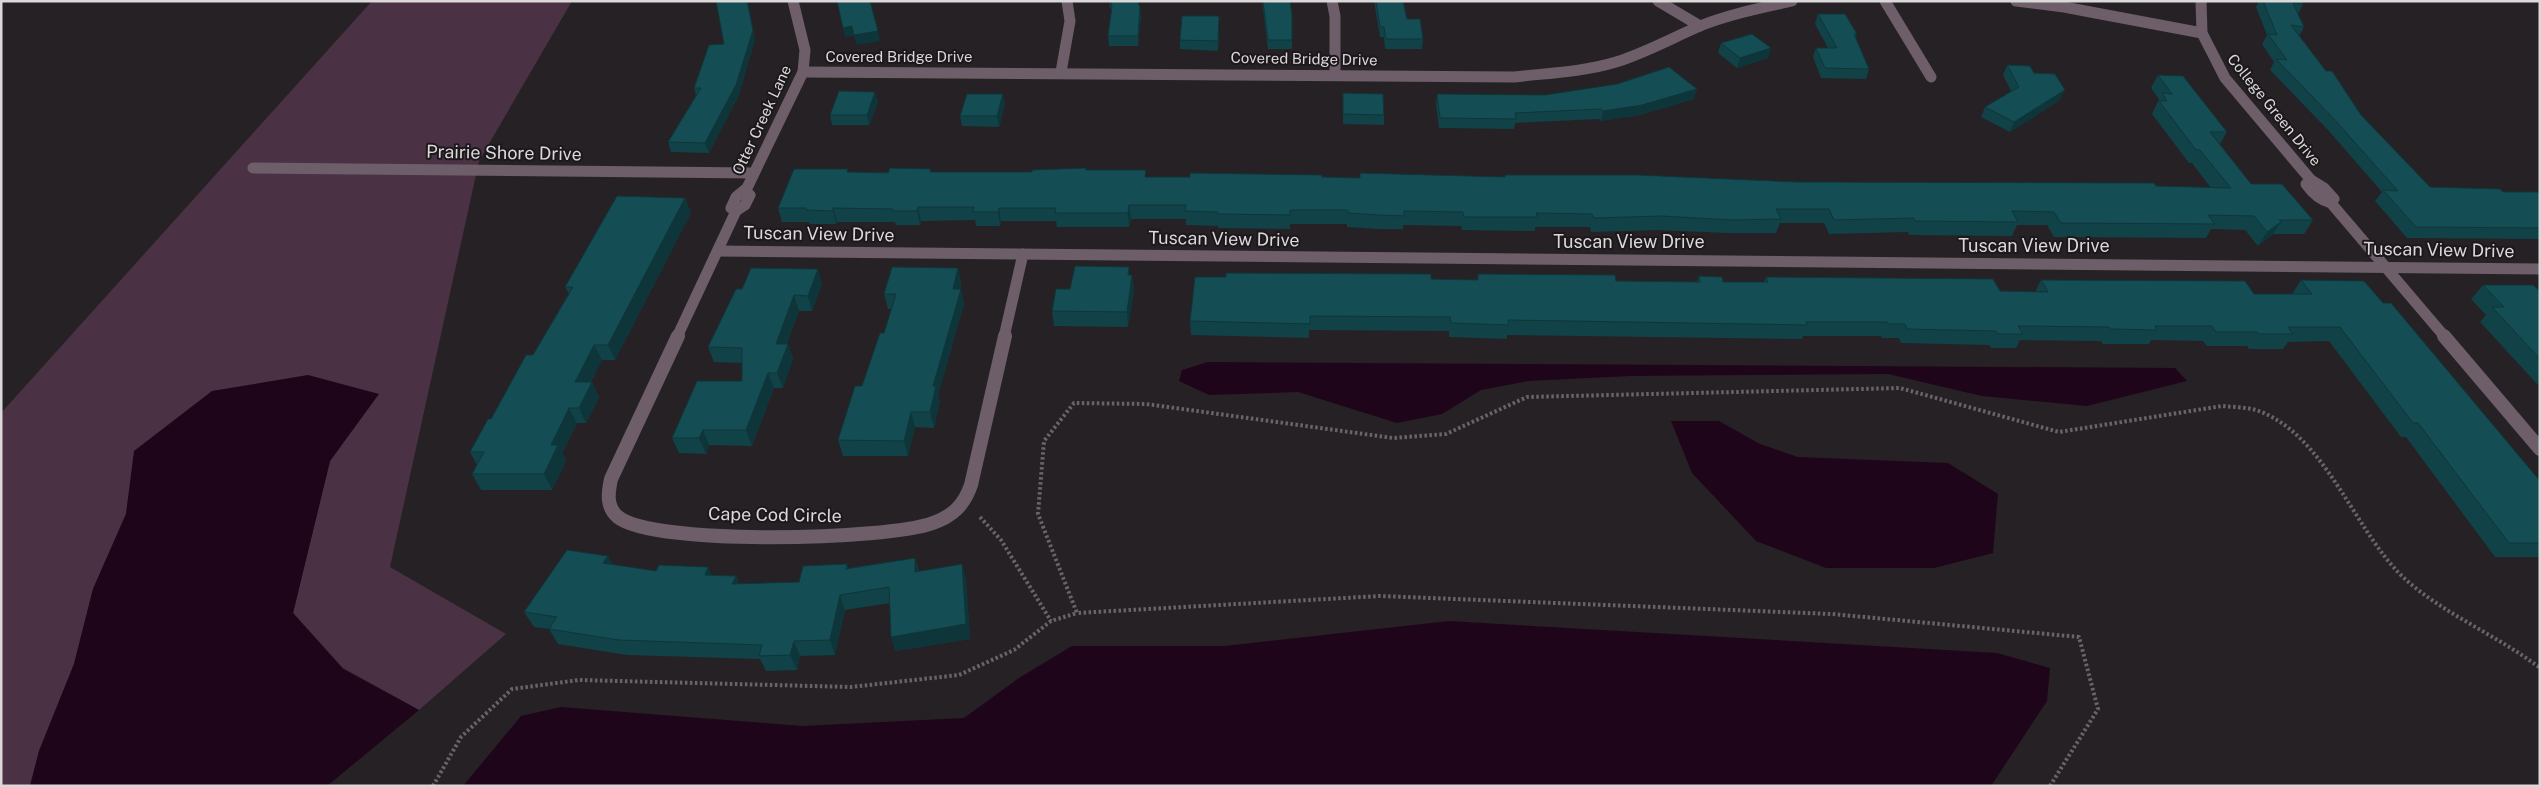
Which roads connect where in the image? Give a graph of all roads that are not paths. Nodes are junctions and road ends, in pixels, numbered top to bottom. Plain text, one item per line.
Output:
1 (793, 1) edge
2 (1067, 1) edge
3 (1332, 1) edge
4 (1658, 1) edge
5 (1792, 1) edge
6 (1886, 1) edge
7 (2016, 1) edge
8 (2200, 1) edge
9 (1700, 26) junction
10 (2202, 33) junction
11 (803, 72) junction
12 (1061, 72) junction
13 (1335, 74) junction
14 (1931, 77) dead end
15 (253, 168) dead end
16 (754, 173) junction
17 (718, 251) junction
18 (1023, 254) junction
19 (2385, 267) junction
20 (2540, 269) edge
21 (2540, 449) edge

1 - 11 street, Otter Creek Lane
2 - 12 street
3 - 13 street
4 - 9 street
5 - 9 street, Covered Bridge Drive
6 - 14 street
7 - 10 street
8 - 10 street, College Green Drive
9 - 13 street, Covered Bridge Drive
10 - 19 street, College Green Drive
11 - 12 street, Covered Bridge Drive
11 - 16 street, Otter Creek Lane
12 - 13 street, Covered Bridge Drive
15 - 16 street, Prairie Shore Drive
16 - 17 street, Otter Creek Lane
17 - 18 street, Tuscan View Drive
17 - 18 street, Cape Cod Circle
18 - 19 street, Tuscan View Drive
19 - 20 street, Tuscan View Drive
19 - 21 street, College Green Drive

